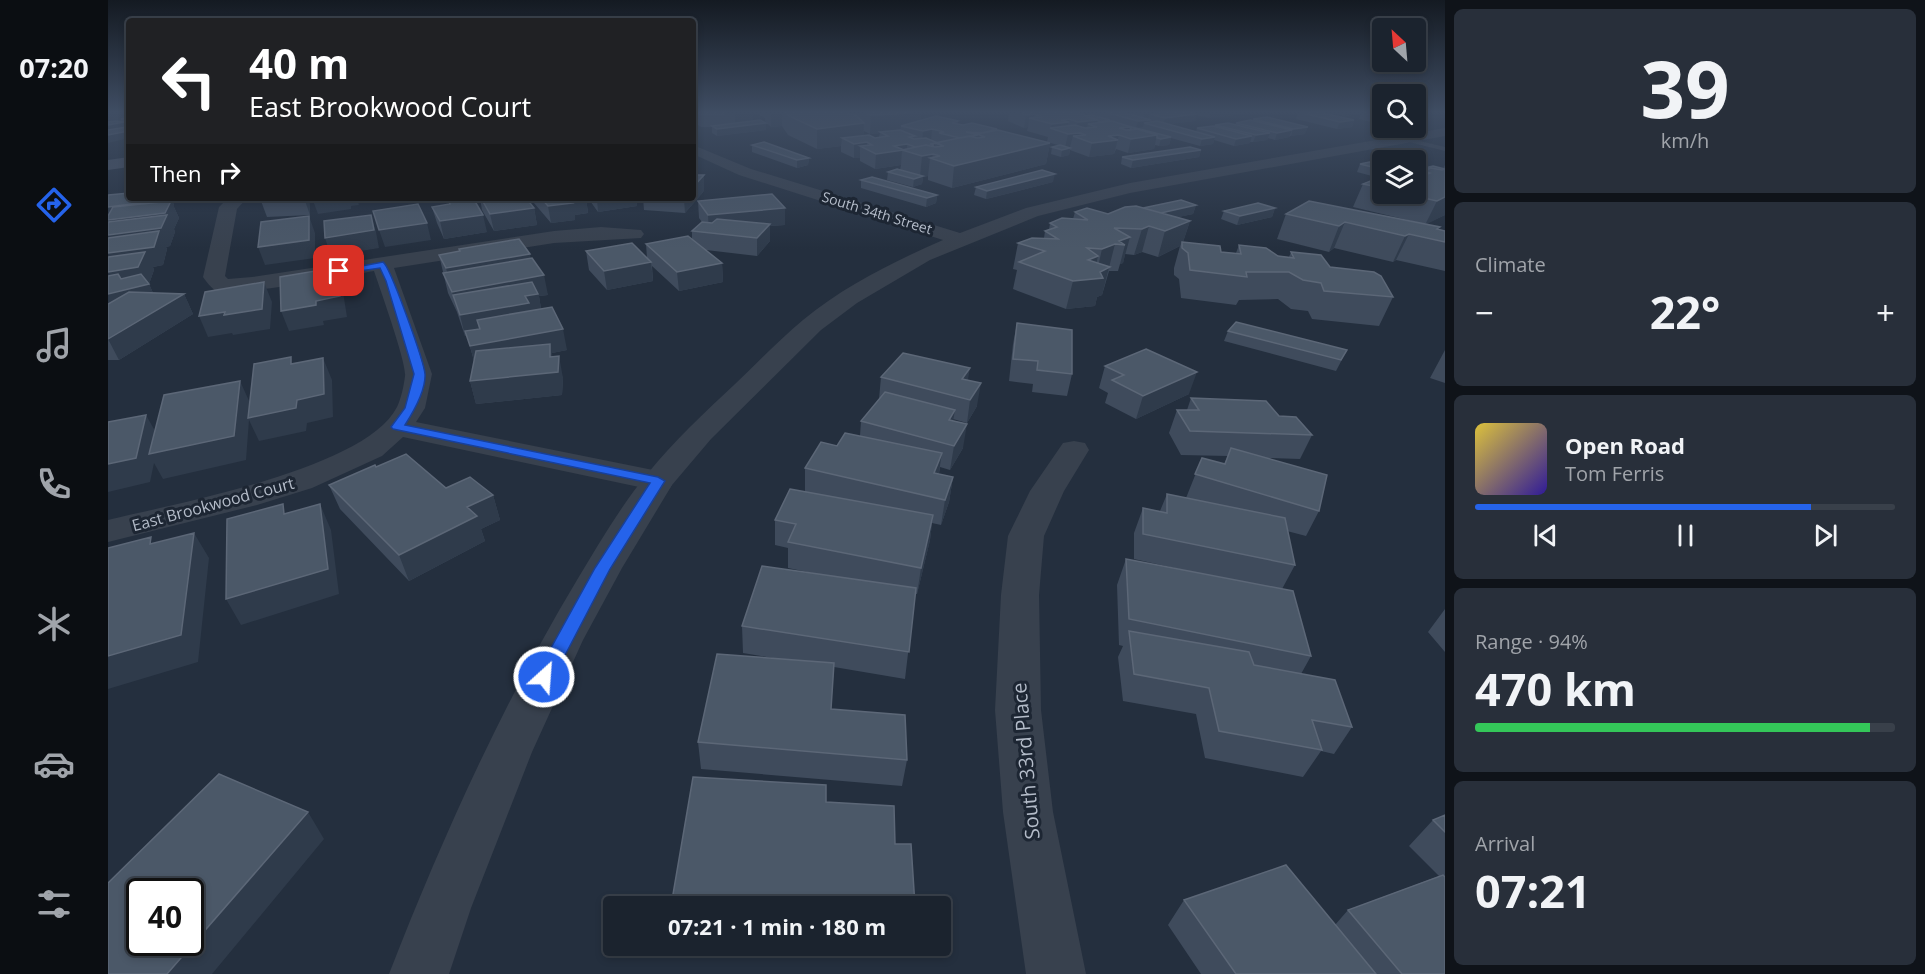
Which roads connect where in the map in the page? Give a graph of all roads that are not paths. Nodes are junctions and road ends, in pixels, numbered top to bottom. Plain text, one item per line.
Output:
1 (716, 158) edge
2 (1299, 158) edge
3 (126, 162) edge
4 (108, 165) edge
5 (235, 201) edge
6 (634, 234) dead end
7 (960, 239) junction
8 (383, 265) junction
9 (398, 427) junction
10 (1074, 450) dead end
11 (658, 481) junction
12 (108, 531) edge
13 (419, 974) edge
14 (1056, 974) edge

1 - 7 street, South 34th Street
2 - 7 street
3 - 4 main road
5 - 8 street
6 - 8 street
7 - 11 street
8 - 9 street
9 - 11 street
9 - 12 street, East Brookwood Court
10 - 14 street, South 33rd Place
11 - 13 street

